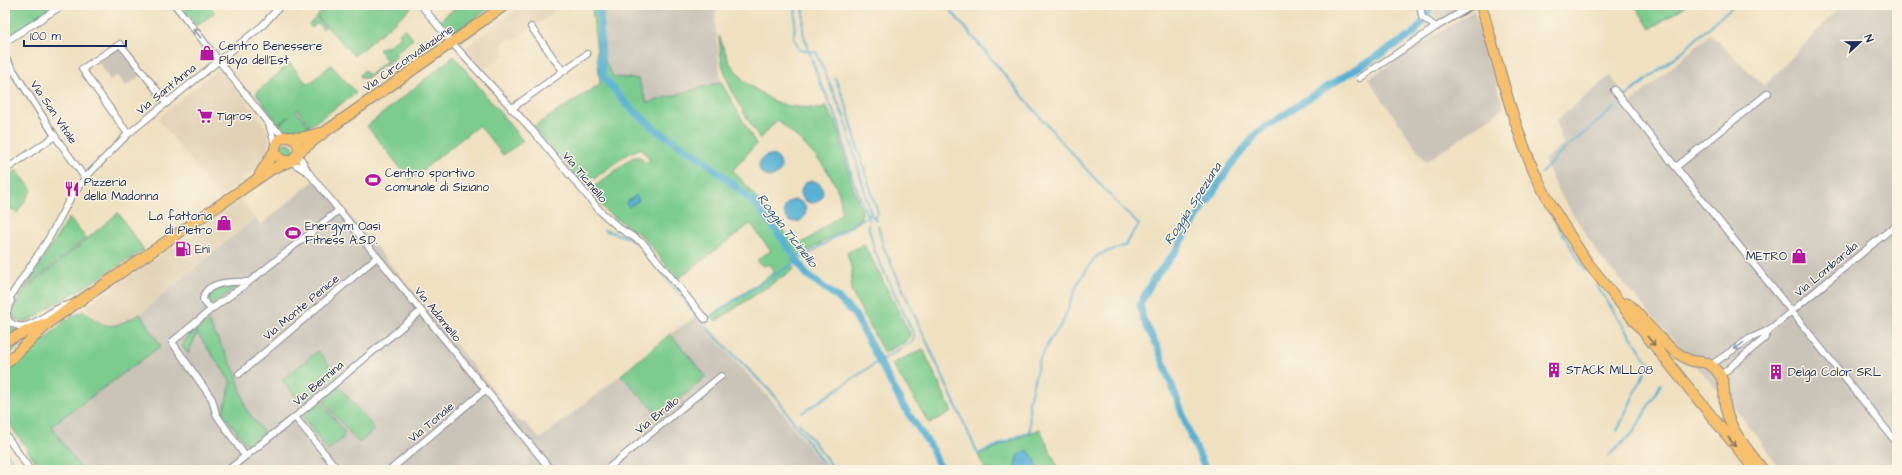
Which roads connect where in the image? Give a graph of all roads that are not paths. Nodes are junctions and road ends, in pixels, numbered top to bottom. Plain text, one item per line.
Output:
1 (63, 5) edge
2 (175, 5) edge
3 (421, 5) edge
4 (505, 5) edge
5 (1420, 5) edge
6 (1473, 5) edge
7 (1481, 5) edge
8 (279, 6) edge
9 (531, 27) dead end
10 (1436, 27) junction
11 (5, 42) edge
12 (452, 43) junction
13 (587, 54) dead end
14 (5, 57) edge
15 (219, 60) junction
16 (563, 71) junction
17 (1360, 78) dead end
18 (1614, 90) dead end
19 (1768, 93) dead end
20 (167, 103) junction
21 (511, 109) junction
22 (268, 122) junction
23 (326, 131) junction
24 (128, 134) junction
25 (56, 136) junction
26 (288, 137) junction
27 (275, 148) junction
28 (298, 153) junction
29 (288, 161) junction
30 (1676, 167) junction
31 (5, 170) edge
32 (308, 172) junction
33 (85, 178) junction
34 (257, 179) junction
35 (339, 210) junction
36 (1897, 224) edge
37 (377, 257) junction
38 (1600, 278) junction
39 (21, 282) junction
40 (249, 282) junction
41 (78, 302) junction
42 (5, 305) edge
43 (213, 308) junction
44 (421, 311) junction
45 (1792, 311) junction
46 (705, 319) dead end
47 (52, 320) junction
48 (1769, 330) junction
49 (5, 341) edge
50 (5, 364) edge
51 (1711, 365) junction
52 (239, 374) dead end
53 (1721, 375) junction
54 (721, 376) dead end
55 (485, 390) junction
56 (295, 417) junction
57 (5, 434) edge
58 (1897, 443) edge
59 (245, 456) junction
60 (30, 470) edge
61 (228, 470) edge
62 (338, 470) edge
63 (390, 470) edge
64 (551, 470) edge
65 (606, 470) edge
66 (1755, 470) edge
67 (1763, 470) edge

1 - 11 street
15 -> 2 street
3 - 12 street, Via Ticinello
4 - 12 main road, Via Circonvallazione
5 - 10 street
6 - 10 street
7 - 38 main road
8 - 15 street, Via Sant'Anna
9 - 16 street
10 - 17 street
12 - 21 street, Via Ticinello
12 - 23 main road, Via Circonvallazione
13 - 16 street
14 - 25 street, Via San Vitale
15 - 20 street, Via Sant'Anna
15 - 22 street
16 - 21 street
18 - 30 street
19 - 30 street
20 - 24 street, Via Sant'Anna
20 - 24 street
21 - 46 street, Via Ticinello
22 - 26 street
22 - 27 street
23 - 26 main road
23 - 28 main road, Via Circonvallazione
24 - 33 street, Via Sant'Anna
25 - 31 street
25 - 33 street, Via San Vitale
26 - 27 main road
26 - 28 main road
27 - 29 main road
27 - 34 main road
28 - 29 main road
28 - 32 street
29 - 32 street
29 - 34 main road
30 - 45 street
32 - 35 street, Via Adamello
33 - 39 street, Via Sant'Anna
34 - 41 main road
35 - 37 street, Via Adamello
35 - 40 street
36 - 45 street, Via Lombardia
37 - 44 street, Via Adamello
37 - 52 street, Via Monte Penice
38 - 51 main road
38 -> 66 main road
39 - 41 street
39 - 42 street
40 - 43 street
40 - 43 street
41 - 47 main road
43 - 59 street
44 - 55 street, Via Adamello
44 - 56 street, Via Bernina
45 - 48 street, Via Lombardia
45 - 58 street
47 - 49 main road
47 - 50 main road
48 -> 51 street, Via Lombardia
48 - 53 street, Via Lombardia
51 - 53 main road
53 - 67 main road
54 - 65 street, Via Brallo
55 - 63 street, Via Tonale
55 - 64 street, Via Adamello
56 - 59 street, Via Bernina
56 - 62 street
57 - 60 street
59 - 61 street, Via Bernina

